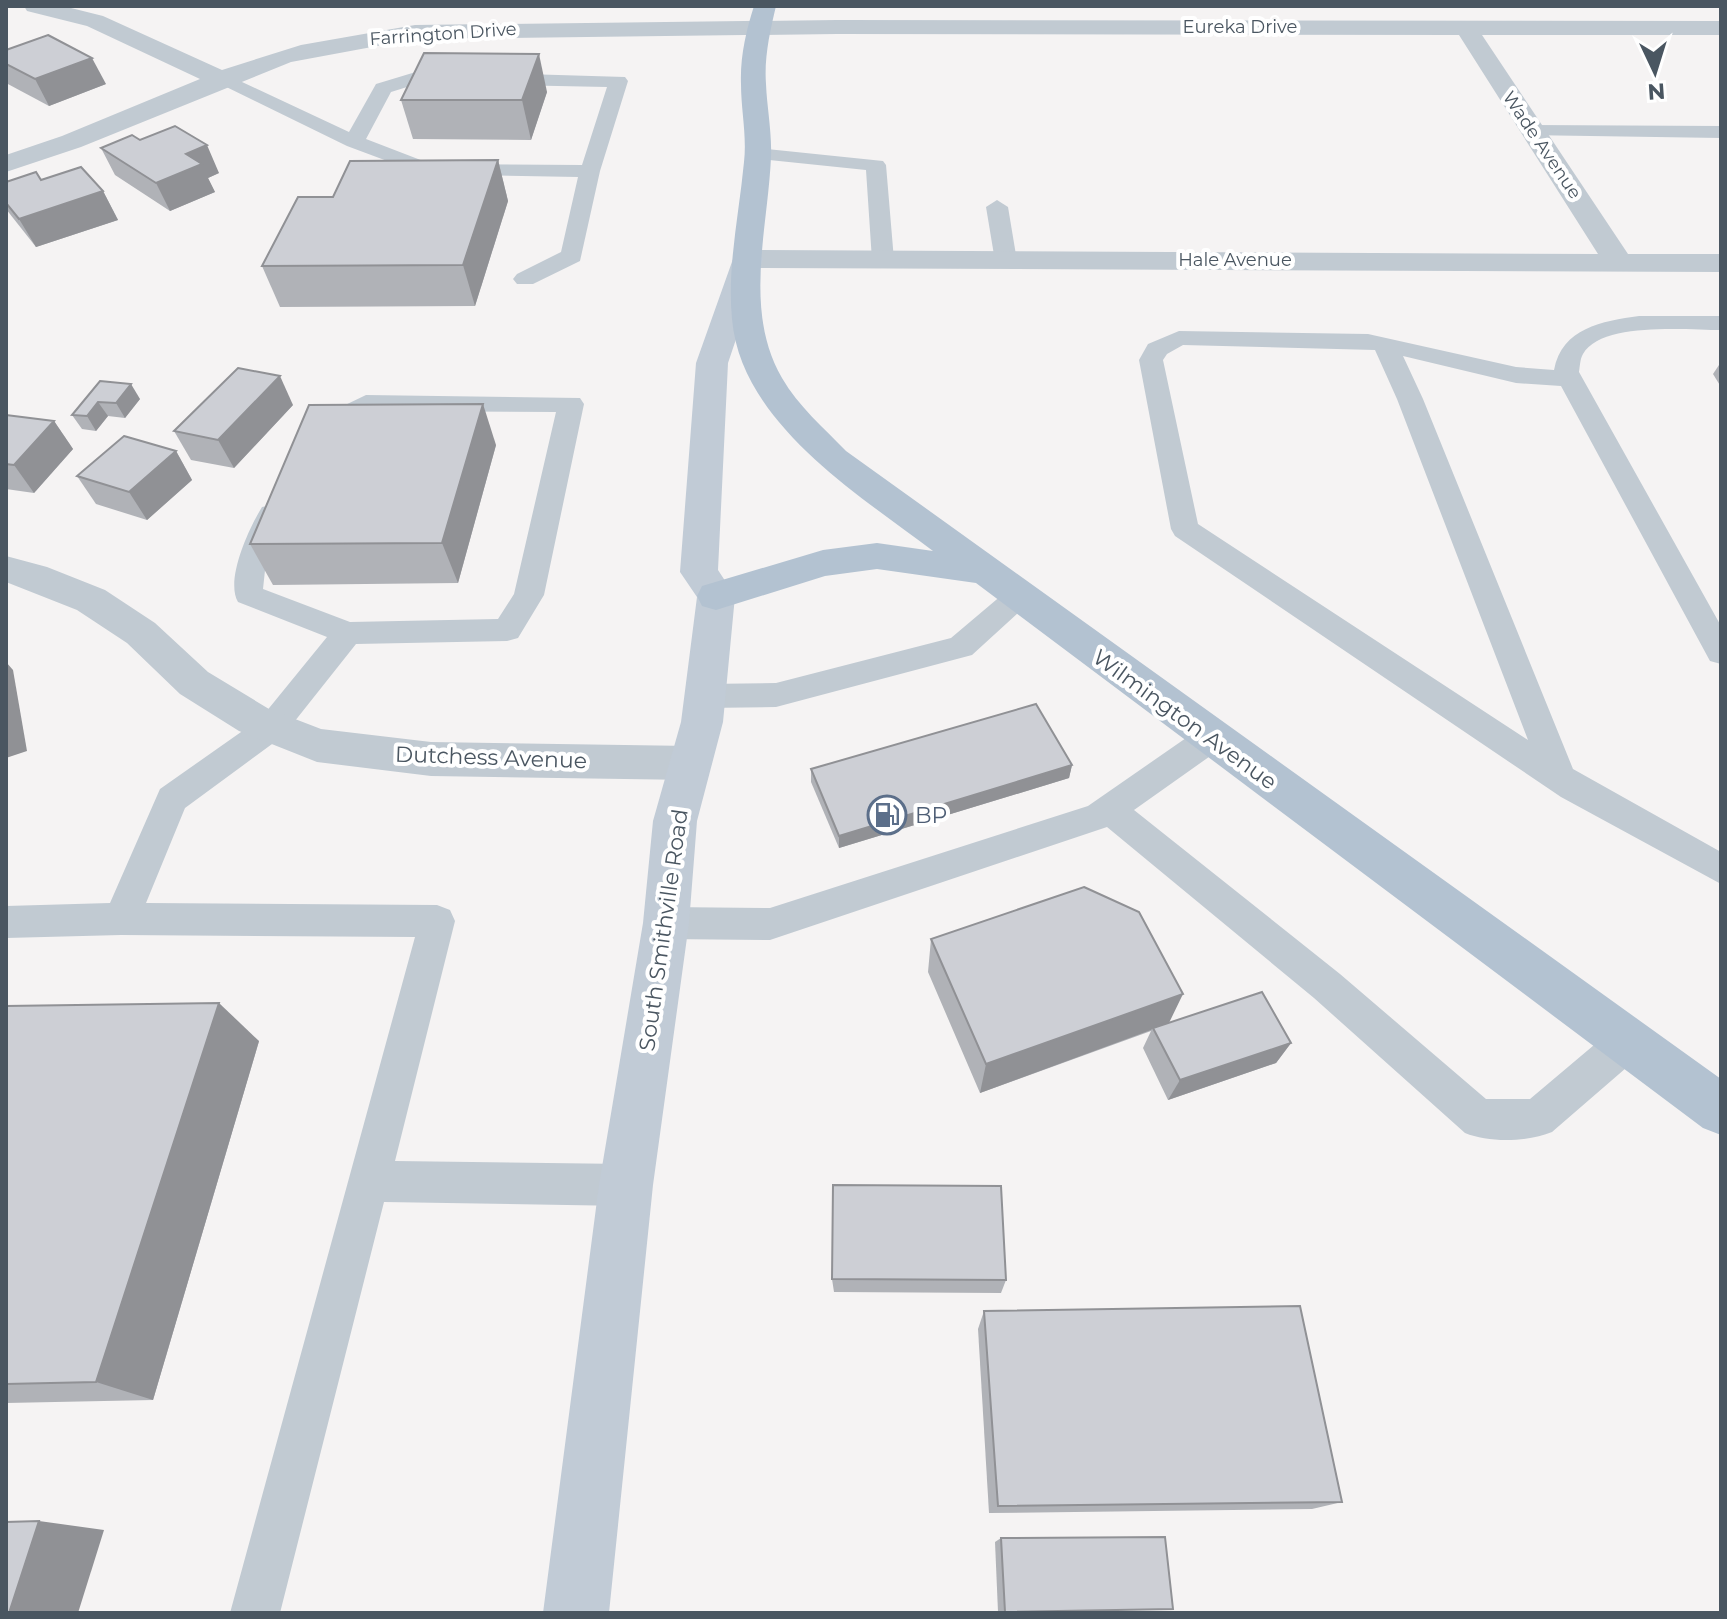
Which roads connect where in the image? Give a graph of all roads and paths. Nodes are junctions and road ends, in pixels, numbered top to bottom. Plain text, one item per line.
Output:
1 (44, 6) edge
2 (1234, 16) edge
3 (762, 17) edge
4 (1466, 28) junction
5 (1721, 28) edge
6 (220, 79) junction
7 (1532, 131) junction
8 (1721, 132) edge
9 (354, 142) junction
10 (758, 154) junction
11 (6, 164) edge
12 (590, 171) junction
13 (997, 207) dead end
14 (748, 259) junction
15 (883, 260) junction
16 (1006, 261) junction
17 (1619, 263) junction
18 (1721, 263) edge
19 (525, 279) dead end
20 (1721, 323) edge
21 (1385, 345) junction
22 (1567, 379) junction
23 (301, 448) edge
24 (282, 490) edge
25 (6, 569) edge
26 (985, 570) junction
27 (716, 596) junction
28 (1019, 596) junction
29 (348, 633) junction
30 (1721, 653) edge
31 (704, 696) junction
32 (272, 727) junction
33 (1211, 738) junction
34 (691, 763) junction
35 (1559, 777) junction
36 (1109, 809) junction
37 (1721, 869) edge
38 (121, 919) junction
39 (6, 922) edge
40 (666, 923) junction
41 (1627, 1042) junction
42 (1721, 1110) edge
43 (369, 1181) junction
44 (626, 1185) junction
45 (255, 1613) edge
46 (576, 1613) edge

1 - 6 street
2 - 3 street, Eureka Drive
2 - 4 street, Eureka Drive
3 - 6 street, Farrington Drive
3 - 10 main road, Wilmington Avenue
4 - 5 street, Eureka Drive
4 - 7 street, Wade Avenue
6 - 9 lane
6 - 11 street, Farrington Drive
7 - 8 lane
7 - 17 street, Wade Avenue
9 - 12 lane
9 - 12 lane
10 - 14 main road, Wilmington Avenue
10 - 15 lane
12 - 19 lane
13 - 16 lane
14 - 15 street, Hale Avenue
14 - 26 main road, Wilmington Avenue
14 - 27 main road
15 - 16 street, Hale Avenue
16 - 17 street, Hale Avenue
17 - 18 street, Hale Avenue
20 - 22 lane
21 - 22 lane
21 - 35 lane
21 - 35 lane
22 - 30 lane
23 - 29 lane
24 - 29 lane
25 - 32 street, Dutchess Avenue
26 - 27 main road
26 - 28 main road, Wilmington Avenue
27 - 31 main road, South Smithville Road
28 - 31 lane
28 - 33 main road, Wilmington Avenue
29 - 32 lane
31 - 34 main road, South Smithville Road
32 - 34 street, Dutchess Avenue
32 - 38 lane
33 - 36 lane
33 - 41 main road, Wilmington Avenue
34 - 40 main road, South Smithville Road
35 - 37 lane
36 - 40 lane
36 - 41 lane
38 - 39 lane
38 - 43 lane
40 - 44 main road, South Smithville Road
41 - 42 main road, Wilmington Avenue
43 - 44 lane
43 - 45 lane
44 - 46 main road, South Smithville Road

